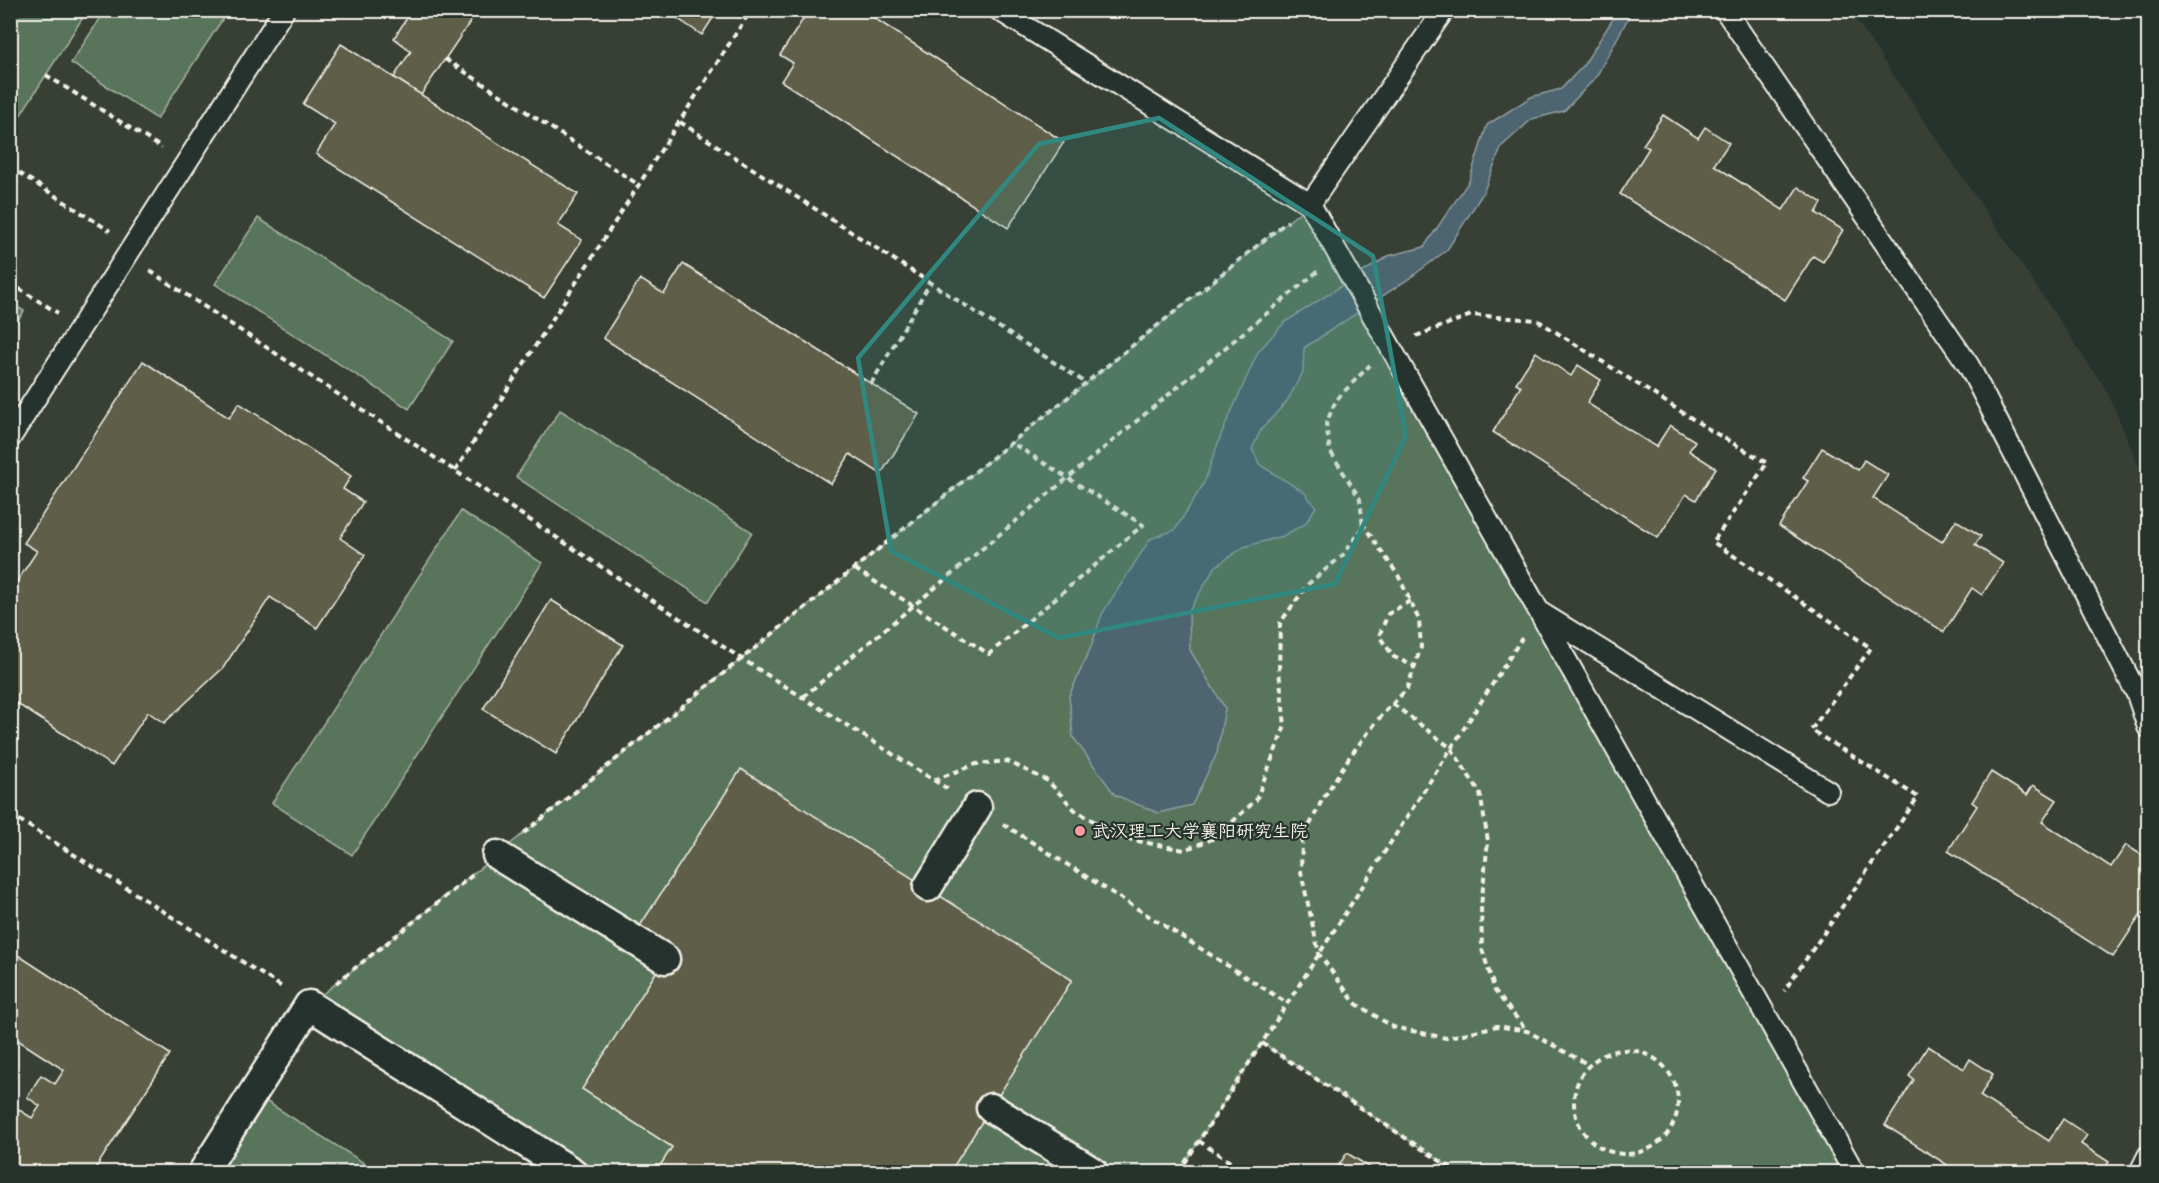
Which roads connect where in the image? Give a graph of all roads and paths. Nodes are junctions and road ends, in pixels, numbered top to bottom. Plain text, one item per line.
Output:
1 (284, 10) edge
2 (751, 10) edge
3 (999, 10) edge
4 (1444, 10) edge
5 (1725, 10) edge
6 (445, 59) dead end
7 (46, 75) dead end
8 (680, 122) junction
9 (186, 163) junction
10 (10, 167) edge
11 (639, 184) junction
12 (1310, 204) junction
13 (130, 251) junction
14 (1338, 254) junction
15 (10, 283) edge
16 (930, 283) junction
17 (81, 327) junction
18 (1390, 346) junction
19 (1086, 383) junction
20 (871, 384) dead end
21 (10, 438) edge
22 (1012, 443) junction
23 (455, 471) junction
24 (1068, 478) junction
25 (1362, 522) junction
26 (854, 569) junction
27 (1410, 602) junction
28 (913, 606) junction
29 (1539, 611) junction
30 (742, 659) junction
31 (1414, 666) junction
32 (803, 697) junction
33 (1393, 704) junction
34 (2148, 727) edge
35 (1451, 748) junction
36 (934, 780) junction
37 (1828, 791) dead end
38 (977, 807) junction
39 (10, 814) edge
40 (497, 855) junction
41 (927, 887) dead end
42 (1319, 954) junction
43 (665, 959) dead end
44 (1287, 1004) junction
45 (309, 1005) junction
46 (1766, 1016) junction
47 (1527, 1031) junction
48 (1262, 1043) junction
49 (1589, 1065) junction
50 (991, 1108) dead end
51 (1199, 1141) junction
52 (2148, 1156) edge
53 (203, 1173) edge
54 (572, 1173) edge
55 (1093, 1173) edge
56 (1179, 1173) edge
57 (1245, 1173) edge
58 (1457, 1173) edge
59 (1854, 1173) edge
60 (2140, 1173) edge

1 - 9 lane
2 - 8 path
3 - 12 lane
4 - 12 lane
5 - 34 lane
6 - 11 path
7 - 9 path
8 - 11 path
8 - 16 path
9 - 13 lane
10 - 13 path
11 - 23 path
12 - 14 lane
12 - 19 path
13 - 17 lane
13 - 23 path
14 - 18 lane
14 - 24 path
15 - 17 path
16 - 19 path
16 - 20 path
17 - 21 lane
18 - 25 path
18 - 29 lane
18 - 46 path
19 - 22 path
22 - 24 path
22 - 26 path
23 - 30 path
24 - 28 path
24 - 28 path
25 - 27 path
25 - 36 path
26 - 28 path
26 - 30 path
27 - 31 path
27 - 31 path
28 - 32 path
29 - 35 path
29 - 37 lane
29 - 46 lane
30 - 32 path
30 - 40 path
31 - 33 path
32 - 36 path
33 - 35 path
33 - 42 path
35 - 42 path
35 - 47 path
36 - 38 path
38 - 41 street
38 - 44 path
39 - 45 path
40 - 43 street
40 - 45 path
42 - 44 path
42 - 47 path
44 - 48 path
45 - 53 street
45 - 54 street
46 - 59 lane
47 - 49 path
48 - 51 path
48 - 58 path
49 - 49 path
50 - 55 street
51 - 56 path
51 - 57 path
52 - 60 lane

